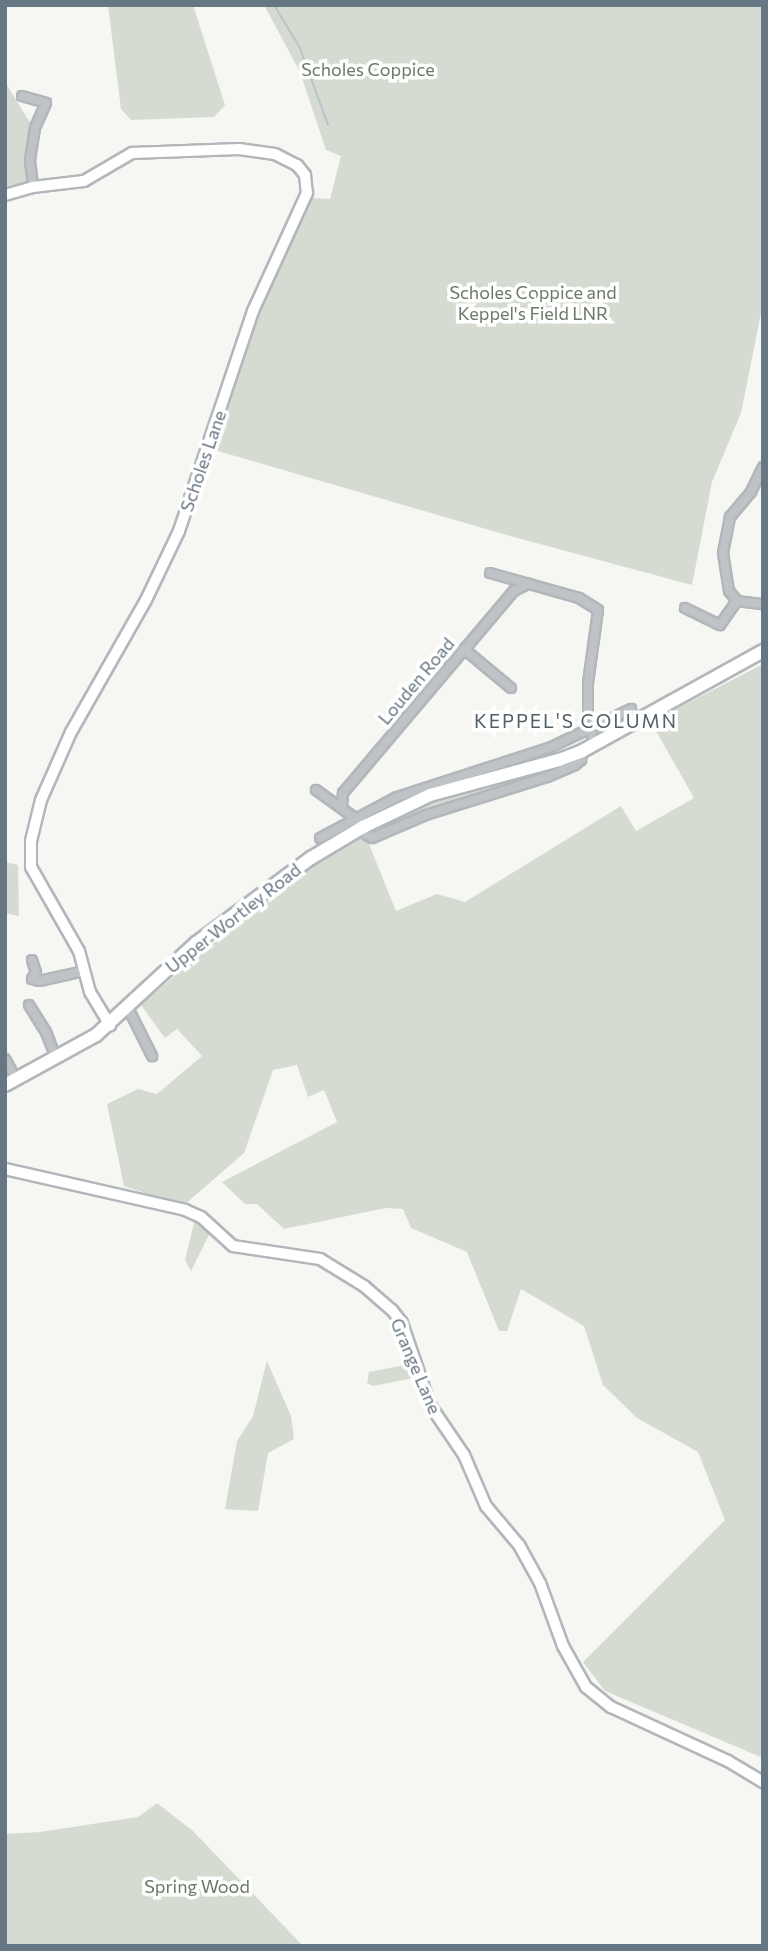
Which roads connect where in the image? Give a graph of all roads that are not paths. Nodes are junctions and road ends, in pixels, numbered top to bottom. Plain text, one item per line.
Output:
1 (22, 96) dead end
2 (33, 187) junction
3 (5, 195) edge
4 (763, 467) edge
5 (490, 573) dead end
6 (528, 584) junction
7 (737, 601) junction
8 (763, 604) edge
9 (685, 608) dead end
10 (464, 649) junction
11 (763, 651) edge
12 (511, 688) dead end
13 (631, 709) dead end
14 (591, 729) junction
15 (588, 747) junction
16 (316, 790) dead end
17 (342, 807) junction
18 (359, 823) junction
19 (320, 838) dead end
20 (32, 960) dead end
21 (84, 971) junction
22 (29, 1005) dead end
23 (128, 1008) junction
24 (110, 1025) junction
25 (152, 1056) dead end
26 (56, 1058) junction
27 (5, 1059) edge
28 (11, 1082) edge
29 (5, 1169) edge
30 (763, 1782) edge

1 - 2 street
2 - 3 street, Scholes Lane
2 - 21 street, Scholes Lane
4 - 7 street
5 - 6 street
6 - 10 street, Louden Road
6 - 14 street
7 - 8 street
7 - 9 street
10 - 12 street
10 - 17 street, Louden Road
11 - 15 main road, Upper Wortley Road
13 - 14 street, Upper Wortley Road
14 - 15 street
14 - 18 street, Upper Wortley Road
15 - 18 main road, Upper Wortley Road
16 - 17 street
17 - 18 street
18 - 19 street, Upper Wortley Road
18 - 23 main road, Upper Wortley Road
20 - 21 street
21 - 24 street, Scholes Lane
22 - 26 street
23 - 24 main road, Upper Wortley Road
23 - 25 street
24 - 26 main road, Upper Wortley Road
26 - 28 main road, Upper Wortley Road
27 - 28 street
29 - 30 street, Grange Lane

